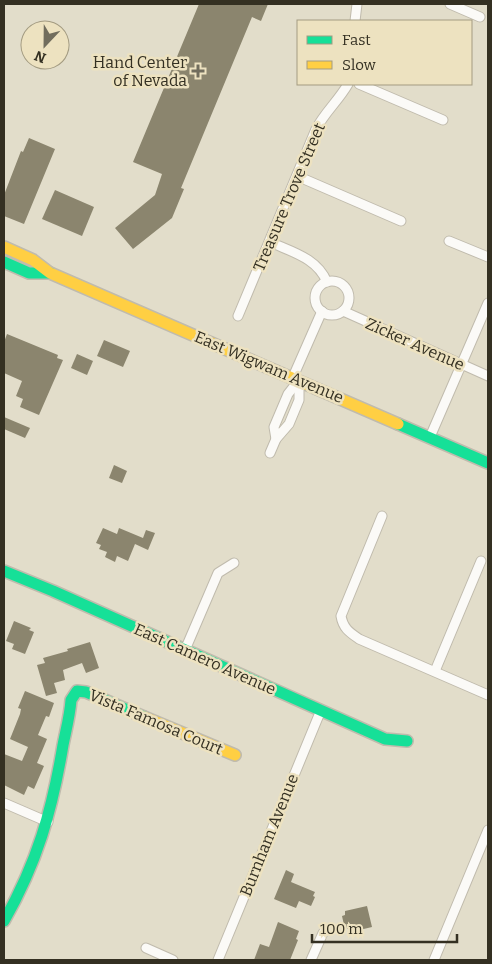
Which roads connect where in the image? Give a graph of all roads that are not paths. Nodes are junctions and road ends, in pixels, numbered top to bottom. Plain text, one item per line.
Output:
1 (357, 4) edge
2 (450, 4) edge
3 (480, 17) dead end
4 (355, 20) edge
5 (347, 85) edge
6 (361, 85) edge
7 (443, 120) dead end
8 (297, 176) junction
9 (401, 221) dead end
10 (449, 241) dead end
11 (270, 242) junction
12 (4, 247) edge
13 (488, 257) edge
14 (4, 262) edge
15 (50, 273) junction
16 (326, 282) junction
17 (488, 303) edge
18 (322, 311) junction
19 (343, 311) junction
20 (238, 316) dead end
21 (462, 365) junction
22 (488, 376) edge
23 (296, 379) junction
24 (430, 438) junction
25 (270, 452) dead end
26 (488, 463) edge
27 (382, 516) dead end
28 (481, 561) dead end
29 (234, 563) dead end
30 (4, 571) edge
31 (185, 650) junction
32 (435, 672) junction
33 (488, 695) edge
34 (321, 710) junction
35 (407, 742) dead end
36 (234, 755) dead end
37 (4, 803) edge
38 (48, 822) junction
39 (488, 830) edge
40 (4, 921) edge
41 (323, 933) dead end
42 (146, 948) dead end
43 (173, 960) edge
44 (218, 960) edge
45 (311, 960) edge
46 (434, 960) edge

1 - 4 street
2 - 3 street
5 - 8 street, Treasure Trove Street
6 - 7 street
8 - 9 street
8 - 11 street, Treasure Trove Street
10 - 13 street
11 - 16 street
11 - 20 street, Treasure Trove Street
12 - 15 street, East Wigwam Avenue
14 - 15 street, East Wigwam Avenue
15 - 23 street, East Wigwam Avenue
16 - 18 street
16 - 19 street
17 - 21 street
18 - 19 street
18 - 23 street
19 - 21 street, Zicker Avenue
21 - 22 street, Zicker Avenue
21 - 24 street
23 - 24 street, East Wigwam Avenue
23 - 25 street
24 - 26 street, East Wigwam Avenue
27 - 32 street
28 - 32 street
29 - 31 street
30 - 31 street, East Camero Avenue
31 - 34 street, East Camero Avenue
32 - 33 street
34 - 35 street, East Camero Avenue
34 - 44 street, Burnham Avenue
36 - 38 street, Vista Famosa Court
37 - 38 street
38 - 40 street
39 - 46 street
41 - 45 street
42 - 43 street

